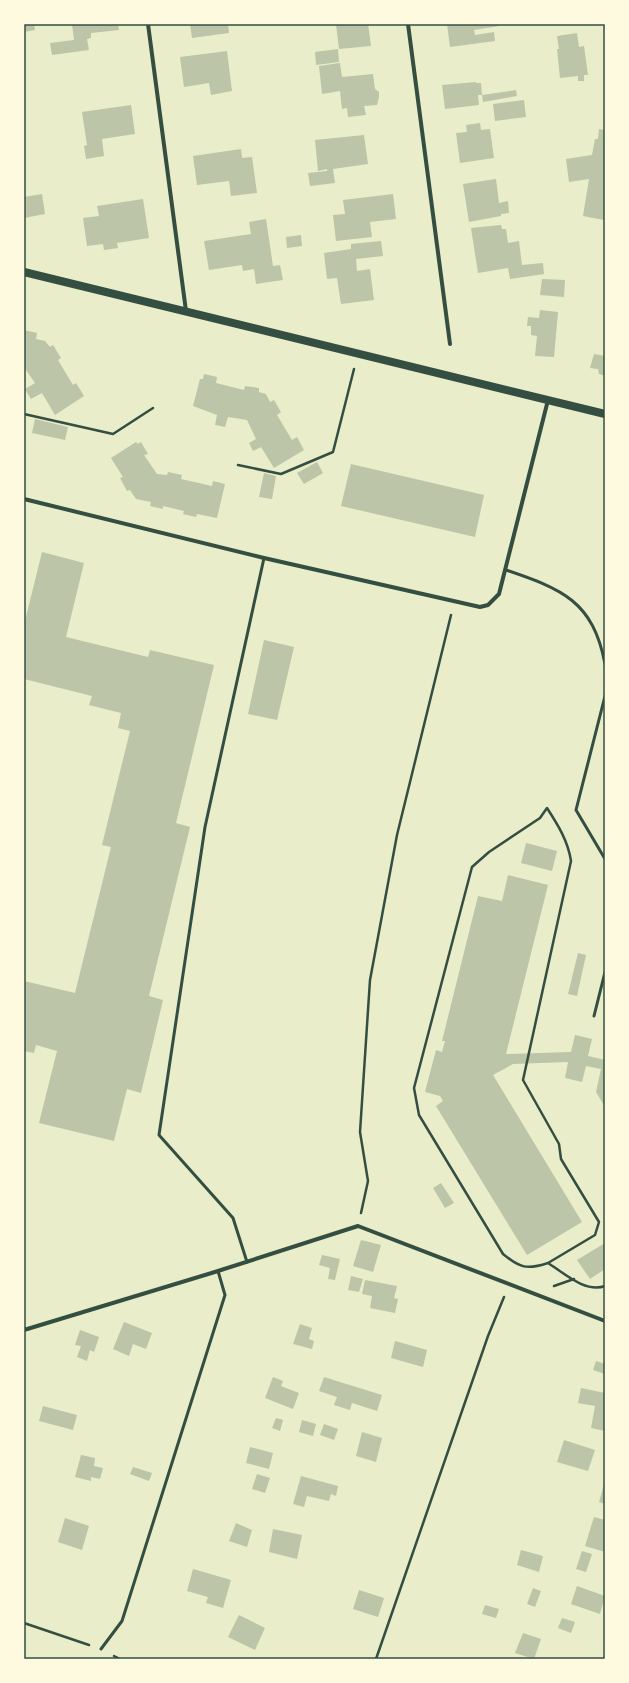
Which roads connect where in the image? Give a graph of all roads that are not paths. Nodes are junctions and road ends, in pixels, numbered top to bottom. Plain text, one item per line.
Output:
1 (148, 24) edge
2 (408, 24) edge
3 (24, 272) edge
4 (186, 311) junction
5 (450, 344) dead end
6 (548, 400) junction
7 (605, 414) edge
8 (24, 499) edge
9 (264, 558) junction
10 (506, 570) junction
11 (605, 664) edge
12 (605, 696) edge
13 (605, 859) edge
14 (605, 972) edge
15 (594, 1016) dead end
16 (247, 1262) junction
17 (218, 1271) junction
18 (605, 1320) edge
19 (24, 1330) edge
20 (101, 1649) road end

1 - 4 street
2 - 5 street
3 - 4 main road
4 - 6 main road
6 - 7 main road
6 - 10 street
8 - 9 street
9 - 10 street
9 - 16 lane
10 - 11 lane
12 - 13 lane
14 - 15 lane
16 - 17 street
16 - 18 street
17 - 19 street
17 - 20 lane

